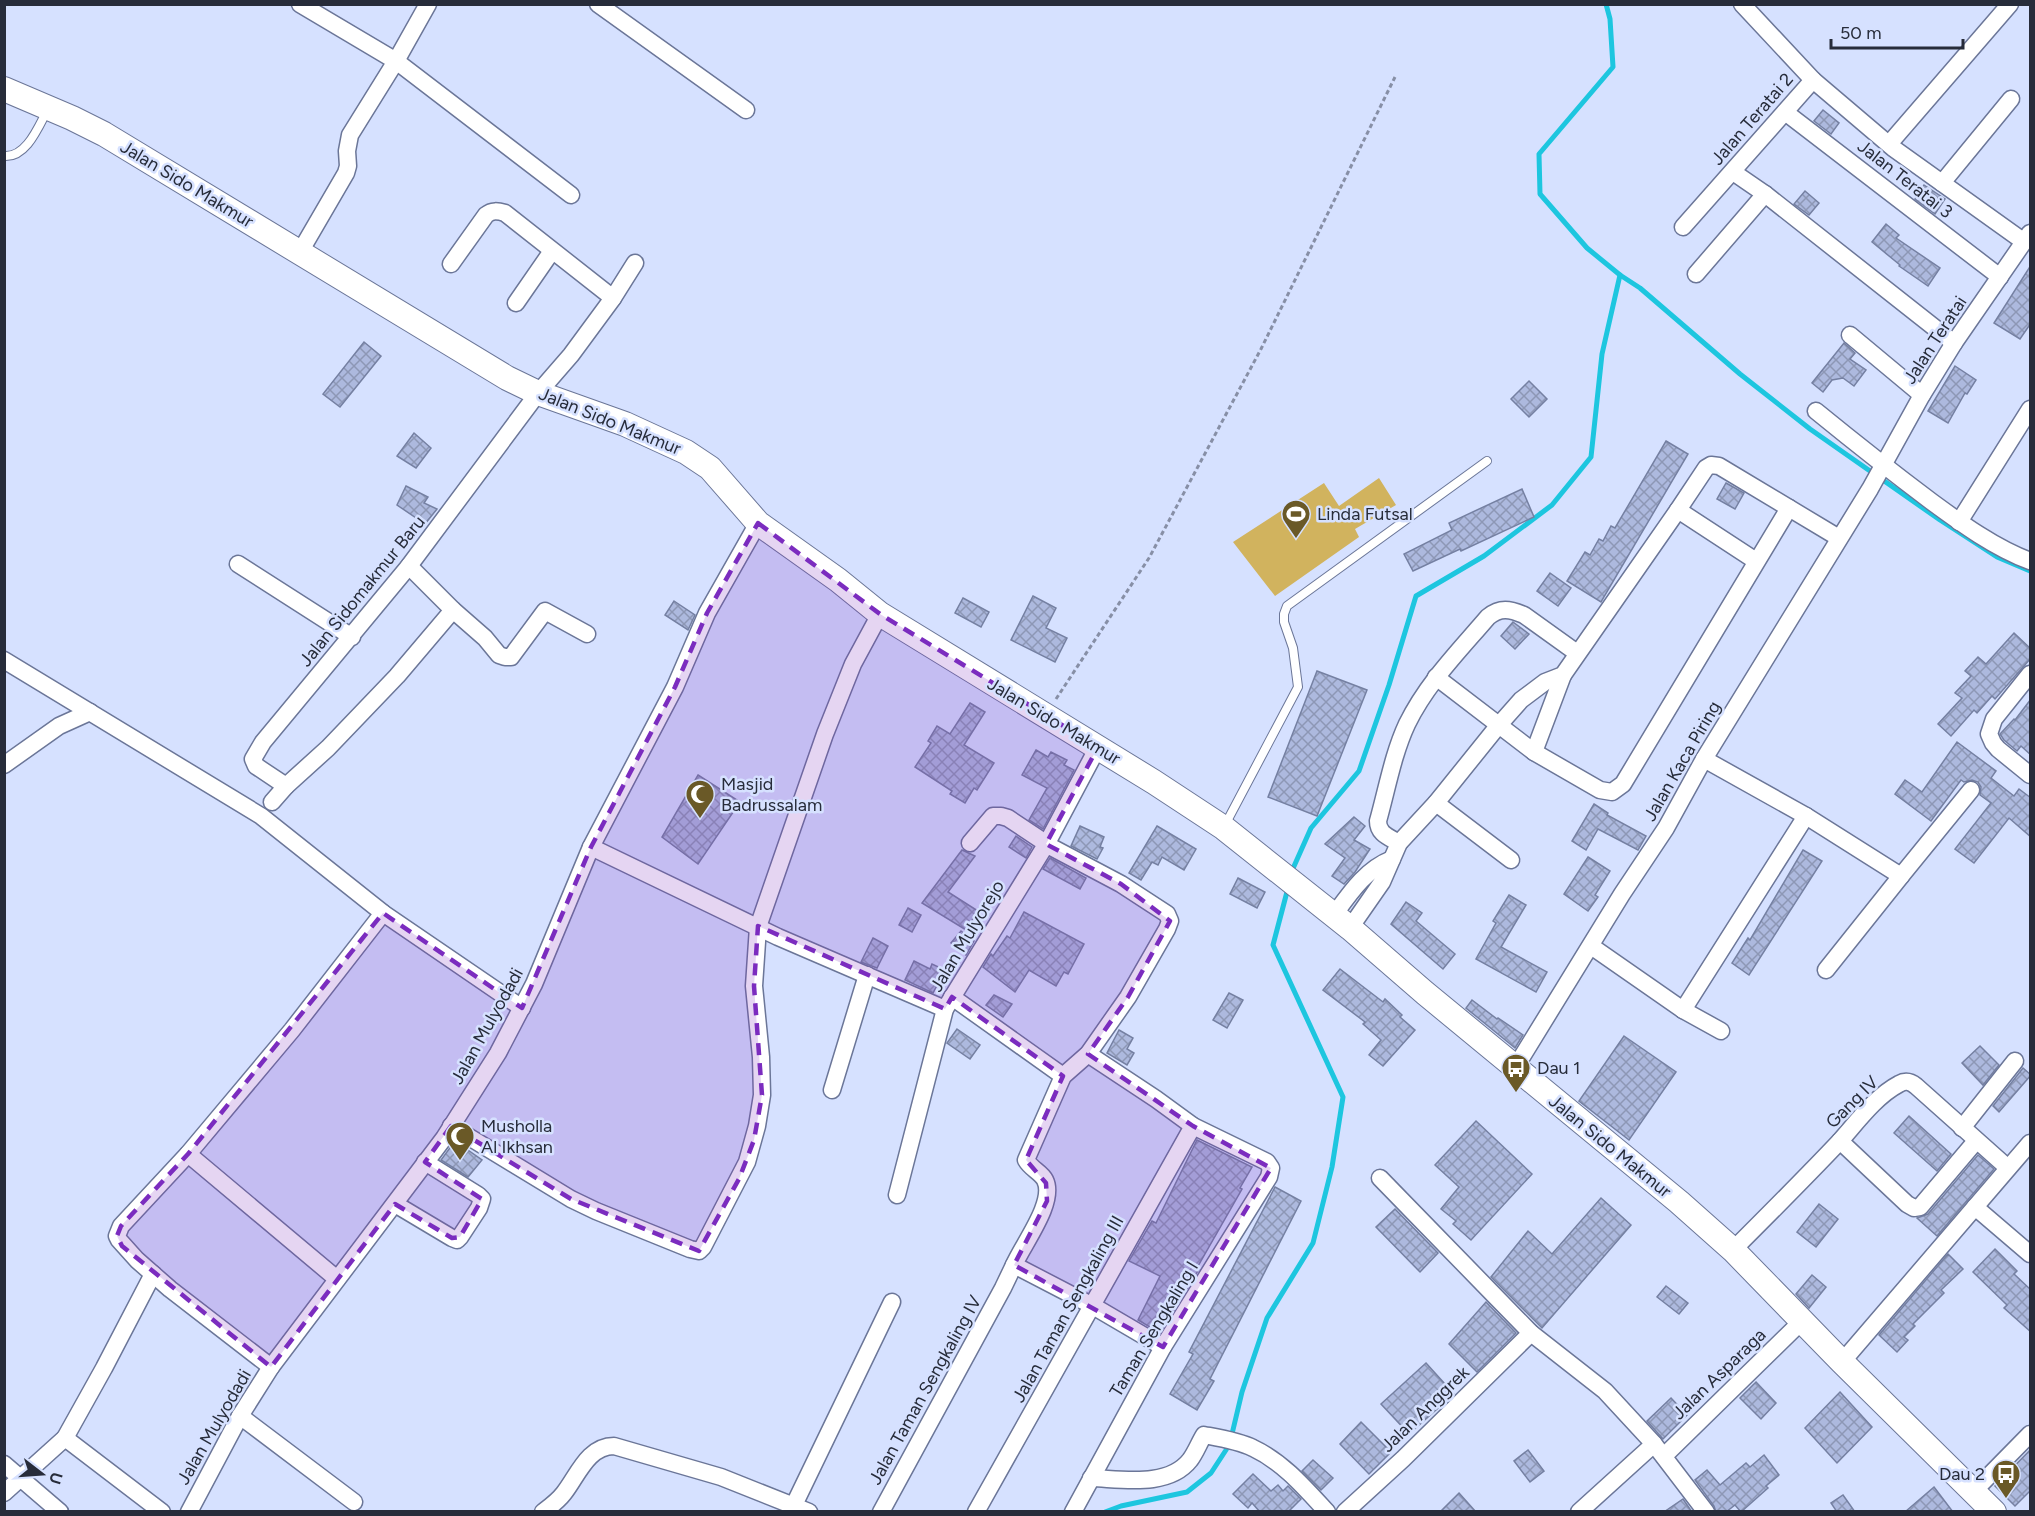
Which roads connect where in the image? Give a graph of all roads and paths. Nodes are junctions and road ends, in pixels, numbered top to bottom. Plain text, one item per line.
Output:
1 (300, 4) edge
2 (598, 4) edge
3 (1742, 4) edge
4 (2010, 4) edge
5 (427, 5) edge
6 (396, 61) junction
7 (1395, 77) dead end
8 (1813, 80) junction
9 (4, 89) edge
10 (2011, 99) dead end
11 (48, 108) junction
12 (746, 110) dead end
13 (1785, 112) junction
14 (1889, 144) junction
15 (4, 156) edge
16 (1733, 171) junction
17 (1942, 183) junction
18 (1765, 194) junction
19 (570, 195) dead end
20 (1683, 227) dead end
21 (2027, 237) edge
22 (552, 251) junction
23 (300, 252) junction
24 (635, 263) dead end
25 (451, 264) dead end
26 (1696, 273) dead end
27 (2000, 277) junction
28 (613, 298) junction
29 (516, 303) dead end
30 (1851, 335) dead end
31 (1954, 343) junction
32 (538, 393) junction
33 (1922, 395) junction
34 (2031, 409) edge
35 (1816, 411) dead end
36 (1487, 461) dead end
37 (1880, 468) junction
38 (1789, 508) junction
39 (1678, 510) junction
40 (1959, 522) junction
41 (758, 523) junction
42 (1839, 538) junction
43 (1756, 561) junction
44 (2031, 561) edge
45 (238, 564) dead end
46 (409, 566) junction
47 (453, 610) junction
48 (880, 614) junction
49 (587, 634) dead end
50 (352, 637) junction
51 (1577, 653) junction
52 (4, 660) edge
53 (2031, 674) edge
54 (1563, 675) junction
55 (1436, 677) junction
56 (90, 712) junction
57 (1046, 715) junction
58 (1498, 726) junction
59 (1098, 747) junction
60 (1534, 752) junction
61 (1704, 759) junction
62 (4, 765) edge
63 (2031, 775) edge
64 (286, 786) junction
65 (1971, 790) dead end
66 (272, 802) dead end
67 (1436, 803) junction
68 (1806, 816) junction
69 (1224, 828) junction
70 (970, 843) dead end
71 (1047, 843) junction
72 (1399, 843) junction
73 (591, 847) junction
74 (1511, 860) dead end
75 (1901, 876) junction
76 (383, 913) junction
77 (1342, 921) junction
78 (764, 930) junction
79 (1591, 946) junction
80 (1826, 970) dead end
81 (867, 975) junction
82 (949, 1003) junction
83 (522, 1008) junction
84 (1683, 1010) junction
85 (1720, 1030) dead end
86 (1088, 1054) junction
87 (2015, 1060) dead end
88 (1515, 1068) junction
89 (1063, 1076) junction
90 (832, 1090) dead end
91 (452, 1126) junction
92 (1193, 1126) junction
93 (1962, 1128) junction
94 (1840, 1141) junction
95 (1976, 1141) junction
96 (2031, 1143) edge
97 (188, 1154) junction
98 (425, 1162) junction
99 (2008, 1168) junction
100 (1380, 1178) dead end
101 (897, 1195) dead end
102 (395, 1204) junction
103 (1975, 1207) junction
104 (1733, 1250) junction
105 (2031, 1254) edge
106 (1014, 1265) junction
107 (153, 1274) junction
108 (337, 1279) junction
109 (892, 1302) dead end
110 (1093, 1306) junction
111 (1802, 1321) junction
112 (1531, 1333) junction
113 (1163, 1347) junction
114 (1842, 1362) junction
115 (271, 1367) junction
116 (240, 1416) junction
117 (2031, 1434) edge
118 (65, 1438) junction
119 (1659, 1450) junction
120 (4, 1464) edge
121 (21, 1478) junction
122 (1091, 1479) junction
123 (1974, 1491) junction
124 (4, 1493) edge
125 (354, 1502) dead end
126 (802, 1508) edge
127 (60, 1512) edge
128 (162, 1512) edge
129 (189, 1512) edge
130 (543, 1512) edge
131 (881, 1512) edge
132 (976, 1512) edge
133 (1073, 1512) edge
134 (1327, 1512) edge
135 (1345, 1512) edge
136 (1580, 1512) edge
137 (1706, 1512) edge
138 (1994, 1512) edge

1 - 6 street
2 - 12 street
3 - 8 street
4 - 14 street
5 - 6 street
6 - 19 street
6 - 23 street
7 - 57 path
8 - 13 street, Jalan Teratai 2
8 - 14 street, Jalan Teratai 2
9 - 11 main road, Jalan Sido Makmur
10 - 17 street
11 - 15 lane
11 - 23 main road, Jalan Sido Makmur
13 - 16 street, Jalan Teratai 2
13 - 27 street, Jalan Teratai 3
14 - 17 street, Jalan Teratai 2
16 - 18 street
16 - 20 street, Jalan Teratai 2
17 - 21 street, Jalan Teratai 2
18 - 26 street
18 - 31 street
21 - 27 street, Jalan Teratai
22 - 25 street
22 - 28 street
22 - 29 street
23 - 32 main road, Jalan Sido Makmur
24 - 28 street, Jalan Sidomakmur Baru
27 - 31 street, Jalan Teratai
28 - 32 street, Jalan Sidomakmur Baru
30 - 33 street
31 - 33 street, Jalan Teratai
32 - 41 main road, Jalan Sido Makmur
32 - 46 street, Jalan Sidomakmur Baru
33 - 37 street, Jalan Teratai
34 - 40 street
35 - 37 street
36 - 69 lane
37 - 40 street
37 - 42 street, Jalan Kaca Piring
38 - 39 street
38 - 42 street
38 - 43 street
39 - 43 street
39 - 51 street
40 - 44 street
41 - 48 main road, Jalan Sido Makmur
41 - 73 street, Jalan Mulyodadi
42 - 61 street, Jalan Kaca Piring
43 - 60 street
45 - 50 street
46 - 47 street
46 - 50 street, Jalan Sidomakmur Baru
47 - 49 street
47 - 64 street
48 - 57 main road, Jalan Sido Makmur
48 - 78 street
50 - 64 street, Jalan Sidomakmur Baru
51 - 54 street
51 - 55 street
52 - 56 street
53 - 63 street
54 - 58 street
54 - 60 street
55 - 58 street
55 - 72 street
56 - 62 street
56 - 76 street
57 - 59 main road, Jalan Sido Makmur
58 - 60 street
58 - 67 street
59 - 69 main road, Jalan Sido Makmur
59 - 71 street, Jalan Mulyorejo
61 - 68 street
61 - 79 street, Jalan Kaca Piring
64 - 66 street
65 - 75 street
67 - 72 street
67 - 74 street
68 - 75 street
68 - 84 street
69 - 77 main road, Jalan Sido Makmur
70 - 71 street
71 - 82 street, Jalan Mulyorejo
71 - 86 street
72 - 77 street
73 - 78 street
73 - 83 street, Jalan Mulyodadi
75 - 80 street
76 - 83 street
76 - 97 street
77 - 88 main road, Jalan Sido Makmur
78 - 81 street
78 - 91 street
79 - 84 street
79 - 88 street, Jalan Kaca Piring
81 - 82 street
81 - 90 street
82 - 89 street
82 - 101 street, Jalan Mulyorejo
83 - 91 street, Jalan Mulyodadi
84 - 85 street
86 - 89 street
86 - 92 street
87 - 93 street
88 - 104 main road, Jalan Sido Makmur
89 - 106 street, Jalan Taman Sengkaling IV
91 - 98 street, Jalan Mulyodadi
92 - 110 street, Jalan Taman Sengkaling III
92 - 113 street, Taman Sengkaling I
93 - 94 street, Gang IV
93 - 95 street, Gang IV
94 - 95 street
94 - 104 street, Gang IV
95 - 99 street, Gang IV
96 - 99 street
97 - 107 street
97 - 108 street
98 - 102 street, Jalan Mulyodadi
98 - 102 street
99 - 103 street
100 - 112 street
102 - 108 street, Jalan Mulyodadi
103 - 105 street
103 - 114 street
104 - 111 main road, Jalan Sido Makmur
106 - 110 street
106 - 131 street, Jalan Taman Sengkaling IV
107 - 115 street
107 - 118 street
108 - 115 street, Jalan Mulyodadi
109 - 126 street
110 - 113 street
110 - 132 street, Jalan Taman Sengkaling III
111 - 114 main road, Jalan Sido Makmur
111 - 119 street, Jalan Asparaga
112 - 119 street
112 - 135 street, Jalan Anggrek
113 - 122 street, Taman Sengkaling I
114 - 123 main road, Jalan Sido Makmur
115 - 116 street, Jalan Mulyodadi
116 - 125 street
116 - 129 street, Jalan Mulyodadi
117 - 123 street
118 - 121 street
118 - 128 street
119 - 136 street, Jalan Asparaga
119 - 137 street
120 - 121 street
121 - 124 street
121 - 127 street
122 - 133 street, Taman Sengkaling I
122 - 134 street
123 - 138 main road, Jalan Sido Makmur
126 - 130 street

